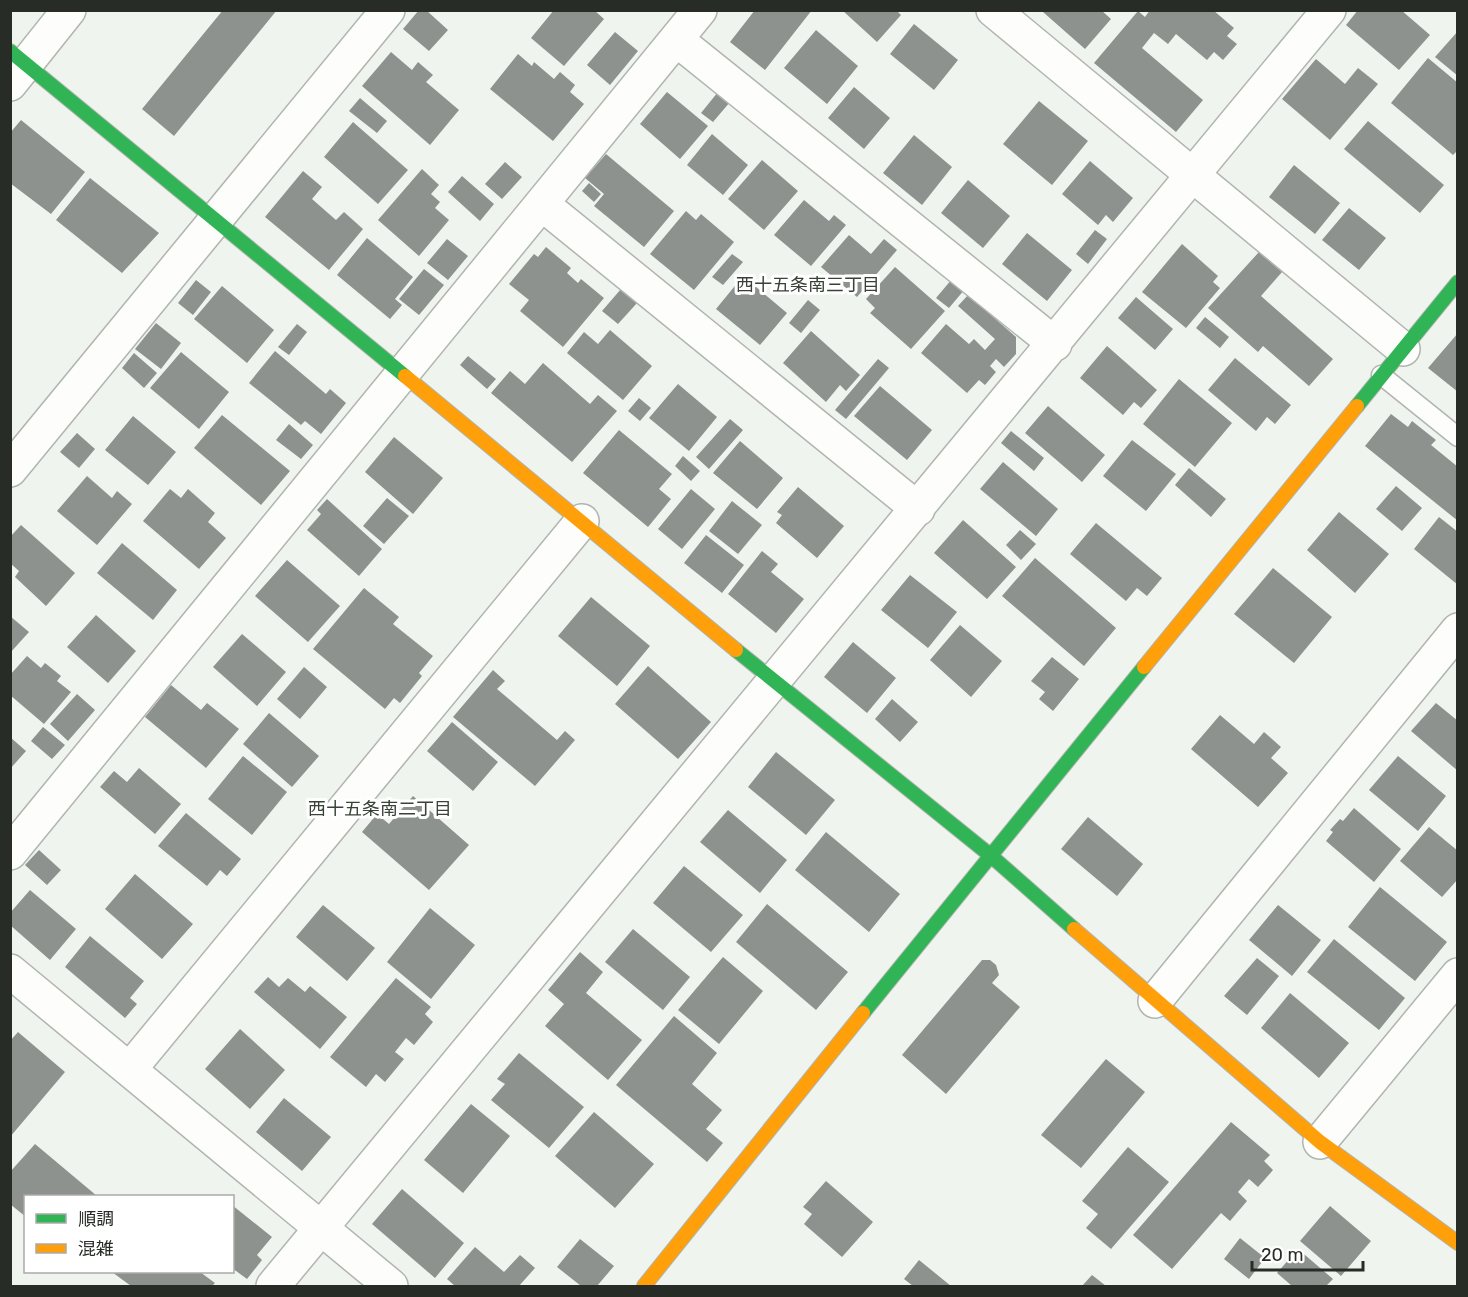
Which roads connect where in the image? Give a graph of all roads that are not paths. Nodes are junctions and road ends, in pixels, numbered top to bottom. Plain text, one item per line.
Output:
1 (69, 10) edge
2 (388, 10) edge
3 (700, 10) edge
4 (1329, 10) edge
5 (1000, 13) edge
6 (677, 40) junction
7 (16, 67) edge
8 (1193, 177) junction
9 (542, 204) junction
10 (216, 219) junction
11 (1456, 287) edge
12 (1055, 344) junction
13 (1402, 349) junction
14 (401, 374) junction
15 (1381, 375) junction
16 (1458, 437) edge
17 (10, 470) edge
18 (918, 509) junction
19 (582, 521) junction
20 (1458, 630) edge
21 (775, 682) junction
22 (10, 853) edge
23 (990, 855) junction
24 (10, 971) edge
25 (1458, 975) edge
26 (1155, 1001) junction
27 (130, 1069) junction
28 (1320, 1142) junction
29 (322, 1229) junction
30 (1458, 1243) edge
31 (273, 1287) edge
32 (392, 1287) edge
33 (644, 1287) edge

1 - 7 street
2 - 10 street
3 - 6 street
4 - 8 street
5 - 8 street
6 - 9 street
6 - 12 street
7 - 10 street
8 - 12 street
8 - 13 street
9 - 14 street
9 - 18 street
10 - 14 street
10 - 17 street
11 - 13 street
12 - 18 street
13 - 15 street
14 - 19 street
14 - 22 street
15 - 16 lane
15 - 23 street
18 - 21 street
19 - 21 street
19 - 27 street
20 - 26 street
21 - 23 street
21 - 29 street
23 - 26 street
23 - 33 street
24 - 27 street
25 - 28 street
26 - 28 street
27 - 29 street
28 - 30 street
29 - 31 street
29 - 32 street

